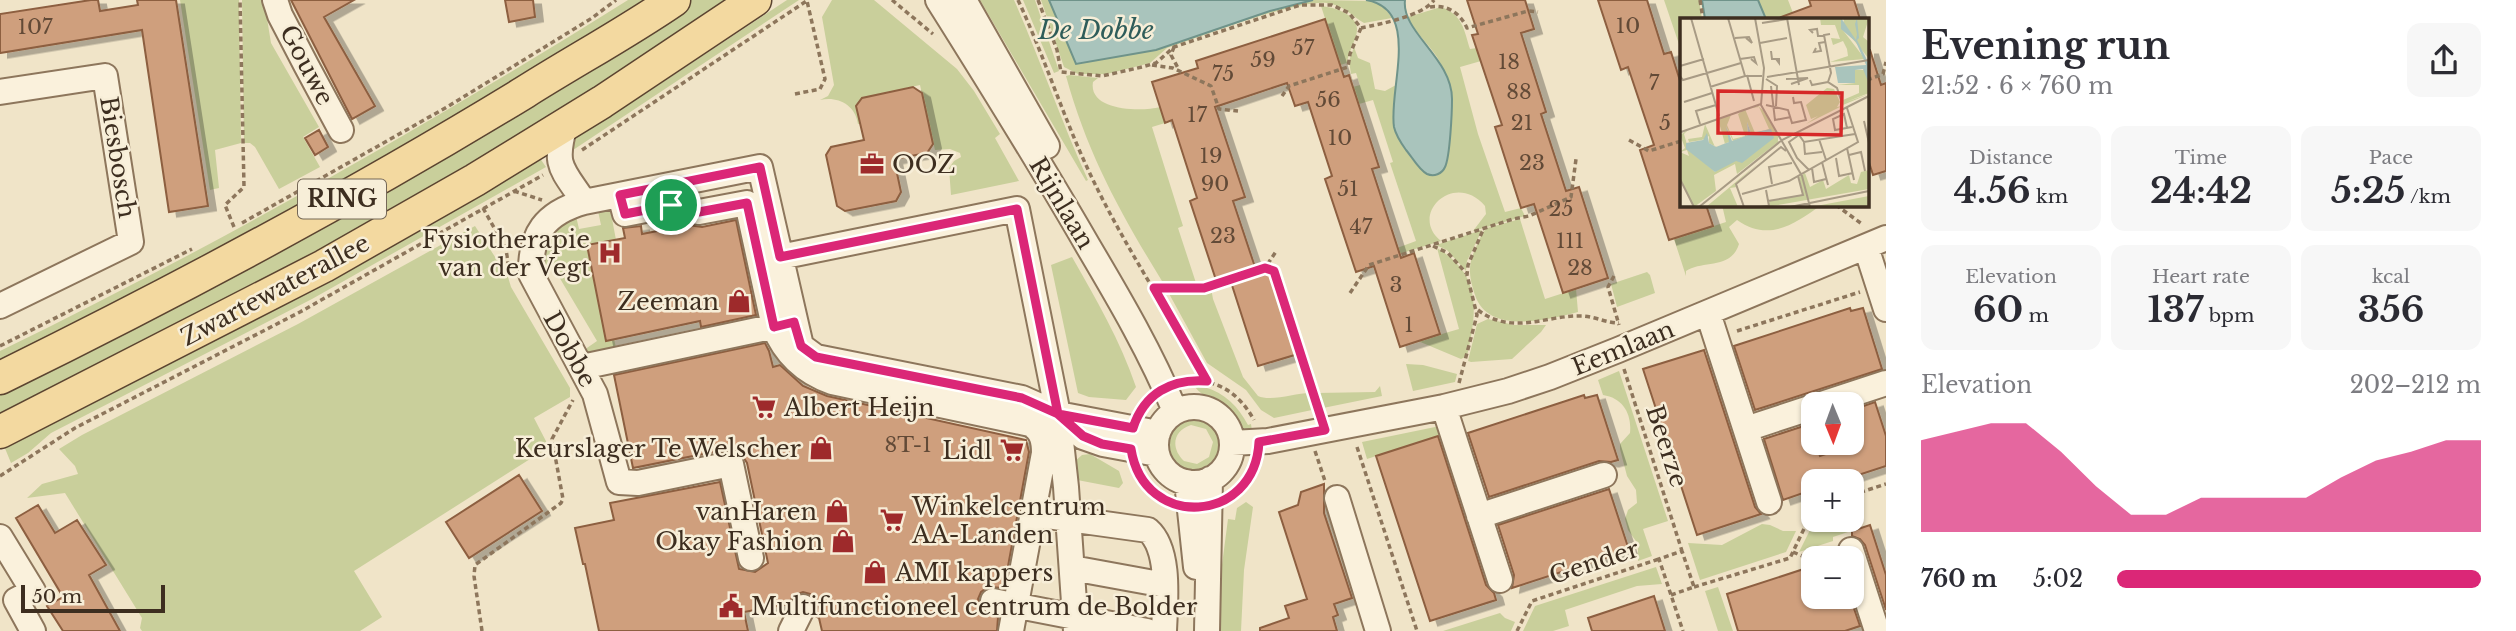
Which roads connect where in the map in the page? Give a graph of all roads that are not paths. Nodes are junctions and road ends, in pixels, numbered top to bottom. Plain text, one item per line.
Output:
1 (275, 0) edge
2 (674, 0) edge
3 (755, 0) edge
4 (938, 0) edge
5 (964, 0) edge
6 (0, 92) edge
7 (565, 125) junction
8 (341, 130) dead end
9 (620, 195) junction
10 (584, 202) junction
11 (1875, 243) edge
12 (780, 257) junction
13 (1882, 297) edge
14 (0, 306) edge
15 (1715, 310) junction
16 (784, 324) junction
17 (798, 357) junction
18 (582, 367) junction
19 (0, 378) edge
20 (1886, 383) edge
21 (1859, 392) edge
22 (1452, 405) junction
23 (1183, 409) junction
24 (1801, 411) edge
25 (1058, 414) junction
26 (1037, 428) junction
27 (1746, 429) junction
28 (0, 432) edge
29 (1157, 443) junction
30 (1232, 443) junction
31 (1604, 475) dead end
32 (1199, 481) junction
33 (1337, 498) road end
34 (1769, 502) dead end
35 (1200, 507) junction
36 (1033, 514) junction
37 (1479, 516) junction
38 (1068, 518) junction
39 (0, 537) edge
40 (751, 558) dead end
41 (1072, 568) junction
42 (1500, 580) dead end
43 (1166, 585) junction
44 (1864, 590) edge
45 (1005, 603) junction
46 (8, 604) edge
47 (803, 607) dead end
48 (1076, 623) edge
49 (33, 631) edge
50 (791, 631) edge
51 (1011, 631) edge
52 (1147, 631) edge
53 (1164, 631) edge
54 (1195, 631) edge
55 (1207, 631) edge
56 (1378, 631) edge
57 (1877, 631) edge

1 - 8 street, Gouwe
2 - 19 main road, Zwartewaterallee / RING
3 - 7 main road, Zwartewaterallee / RING
4 - 23 street, Rijnlaan
5 - 23 street, Rijnlaan
6 - 14 street, Biesbosch
7 - 10 street
7 - 28 main road, Zwartewaterallee / RING
9 - 10 street, Dobbe
9 - 12 street, Dobbe
9 - 16 street
10 - 18 street, Dobbe
11 - 13 street
11 - 15 street, Eemlaan
12 - 16 street, Dobbe
12 - 25 street
15 - 22 street, Eemlaan
15 - 27 street
16 - 17 street, Dobbe
16 - 18 street
17 - 25 street
17 - 26 street
18 - 40 street, Dobbe
20 - 21 street
22 - 30 street, Eemlaan
22 - 37 street
23 - 29 street
23 - 30 street
24 - 27 street
25 - 26 street
25 - 29 street
25 - 29 street
25 - 38 street
26 - 36 street
27 - 34 street
29 - 32 street
30 - 32 street
31 - 37 street
32 - 35 street
33 - 56 street
35 - 54 street
35 - 55 street
36 - 38 street
36 - 45 street
37 - 42 street
38 - 41 street
38 - 43 street
39 - 46 street
41 - 43 street
41 - 48 street
43 - 53 street
44 - 57 street
45 - 48 street
45 - 51 street
46 - 49 street
47 - 50 street
48 - 52 street

